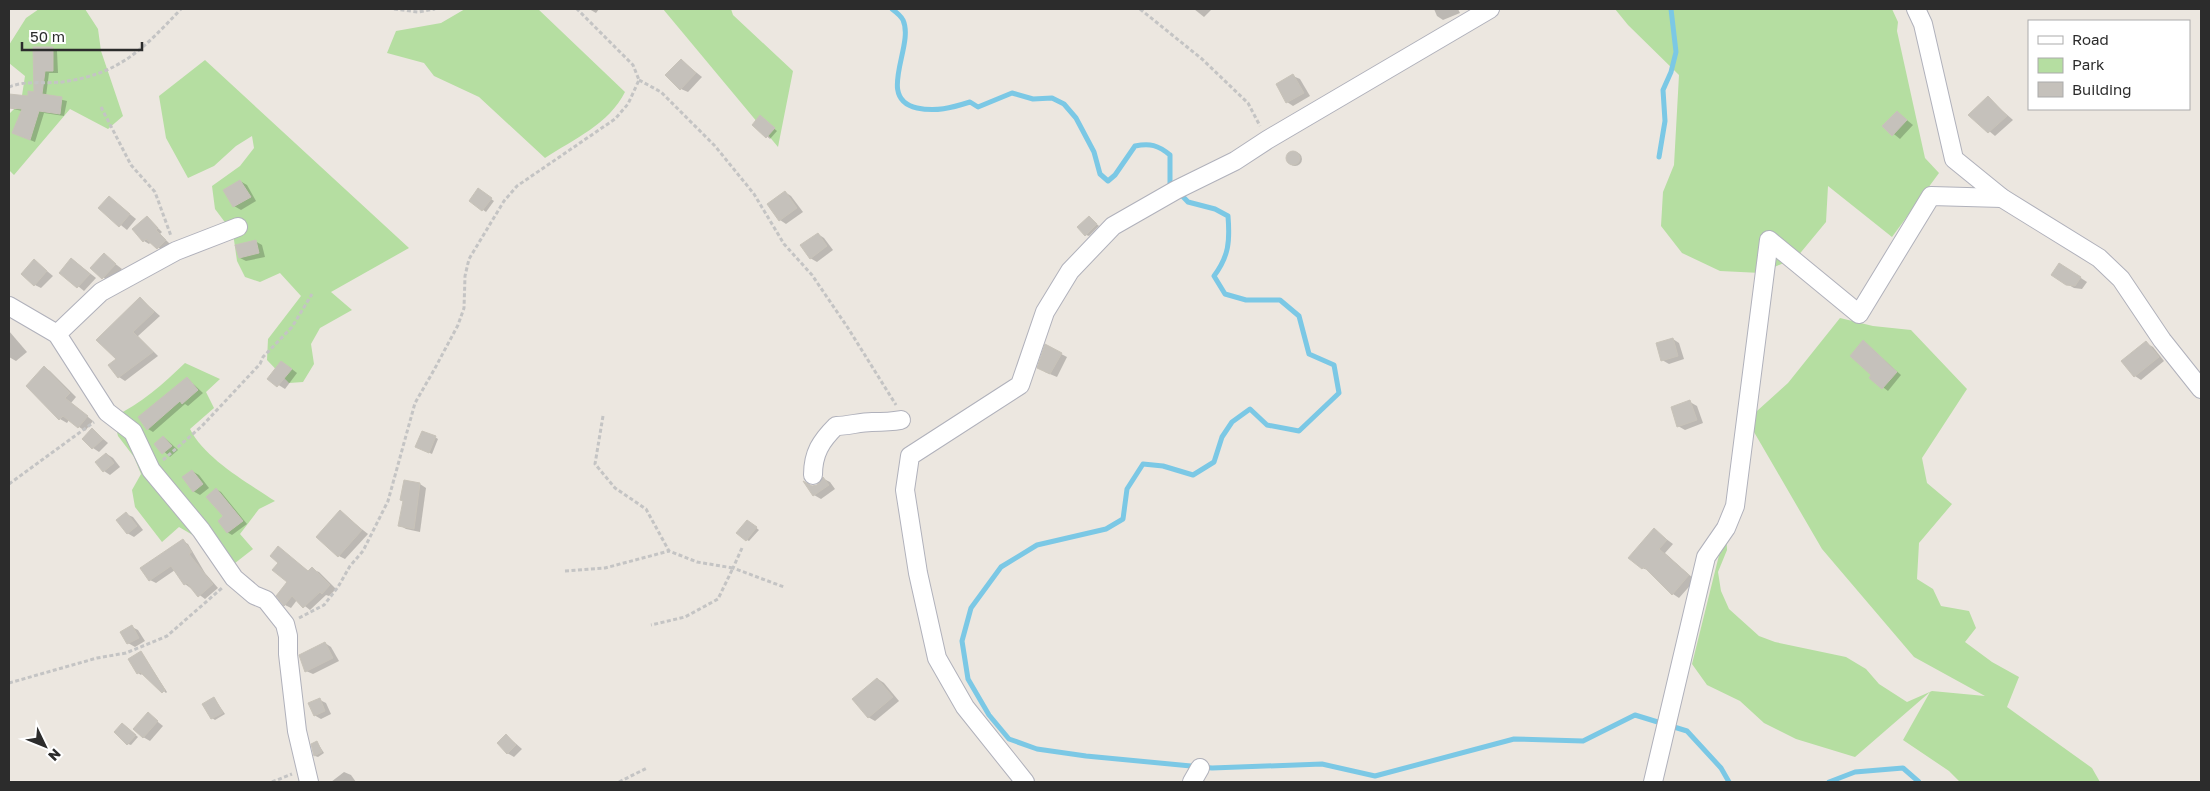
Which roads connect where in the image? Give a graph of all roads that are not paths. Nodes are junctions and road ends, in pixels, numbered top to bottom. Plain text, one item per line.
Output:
1 (1490, 9) edge
2 (1916, 9) edge
3 (2002, 198) junction
4 (238, 227) dead end
5 (9, 306) edge
6 (57, 334) junction
7 (2201, 389) edge
8 (900, 420) road end
9 (813, 474) dead end
10 (309, 782) edge
11 (1025, 782) edge
12 (1653, 782) edge

1 - 11 street
2 - 3 street
3 - 7 street
3 - 12 street
4 - 6 street
5 - 6 street
6 - 10 street
8 - 9 street

